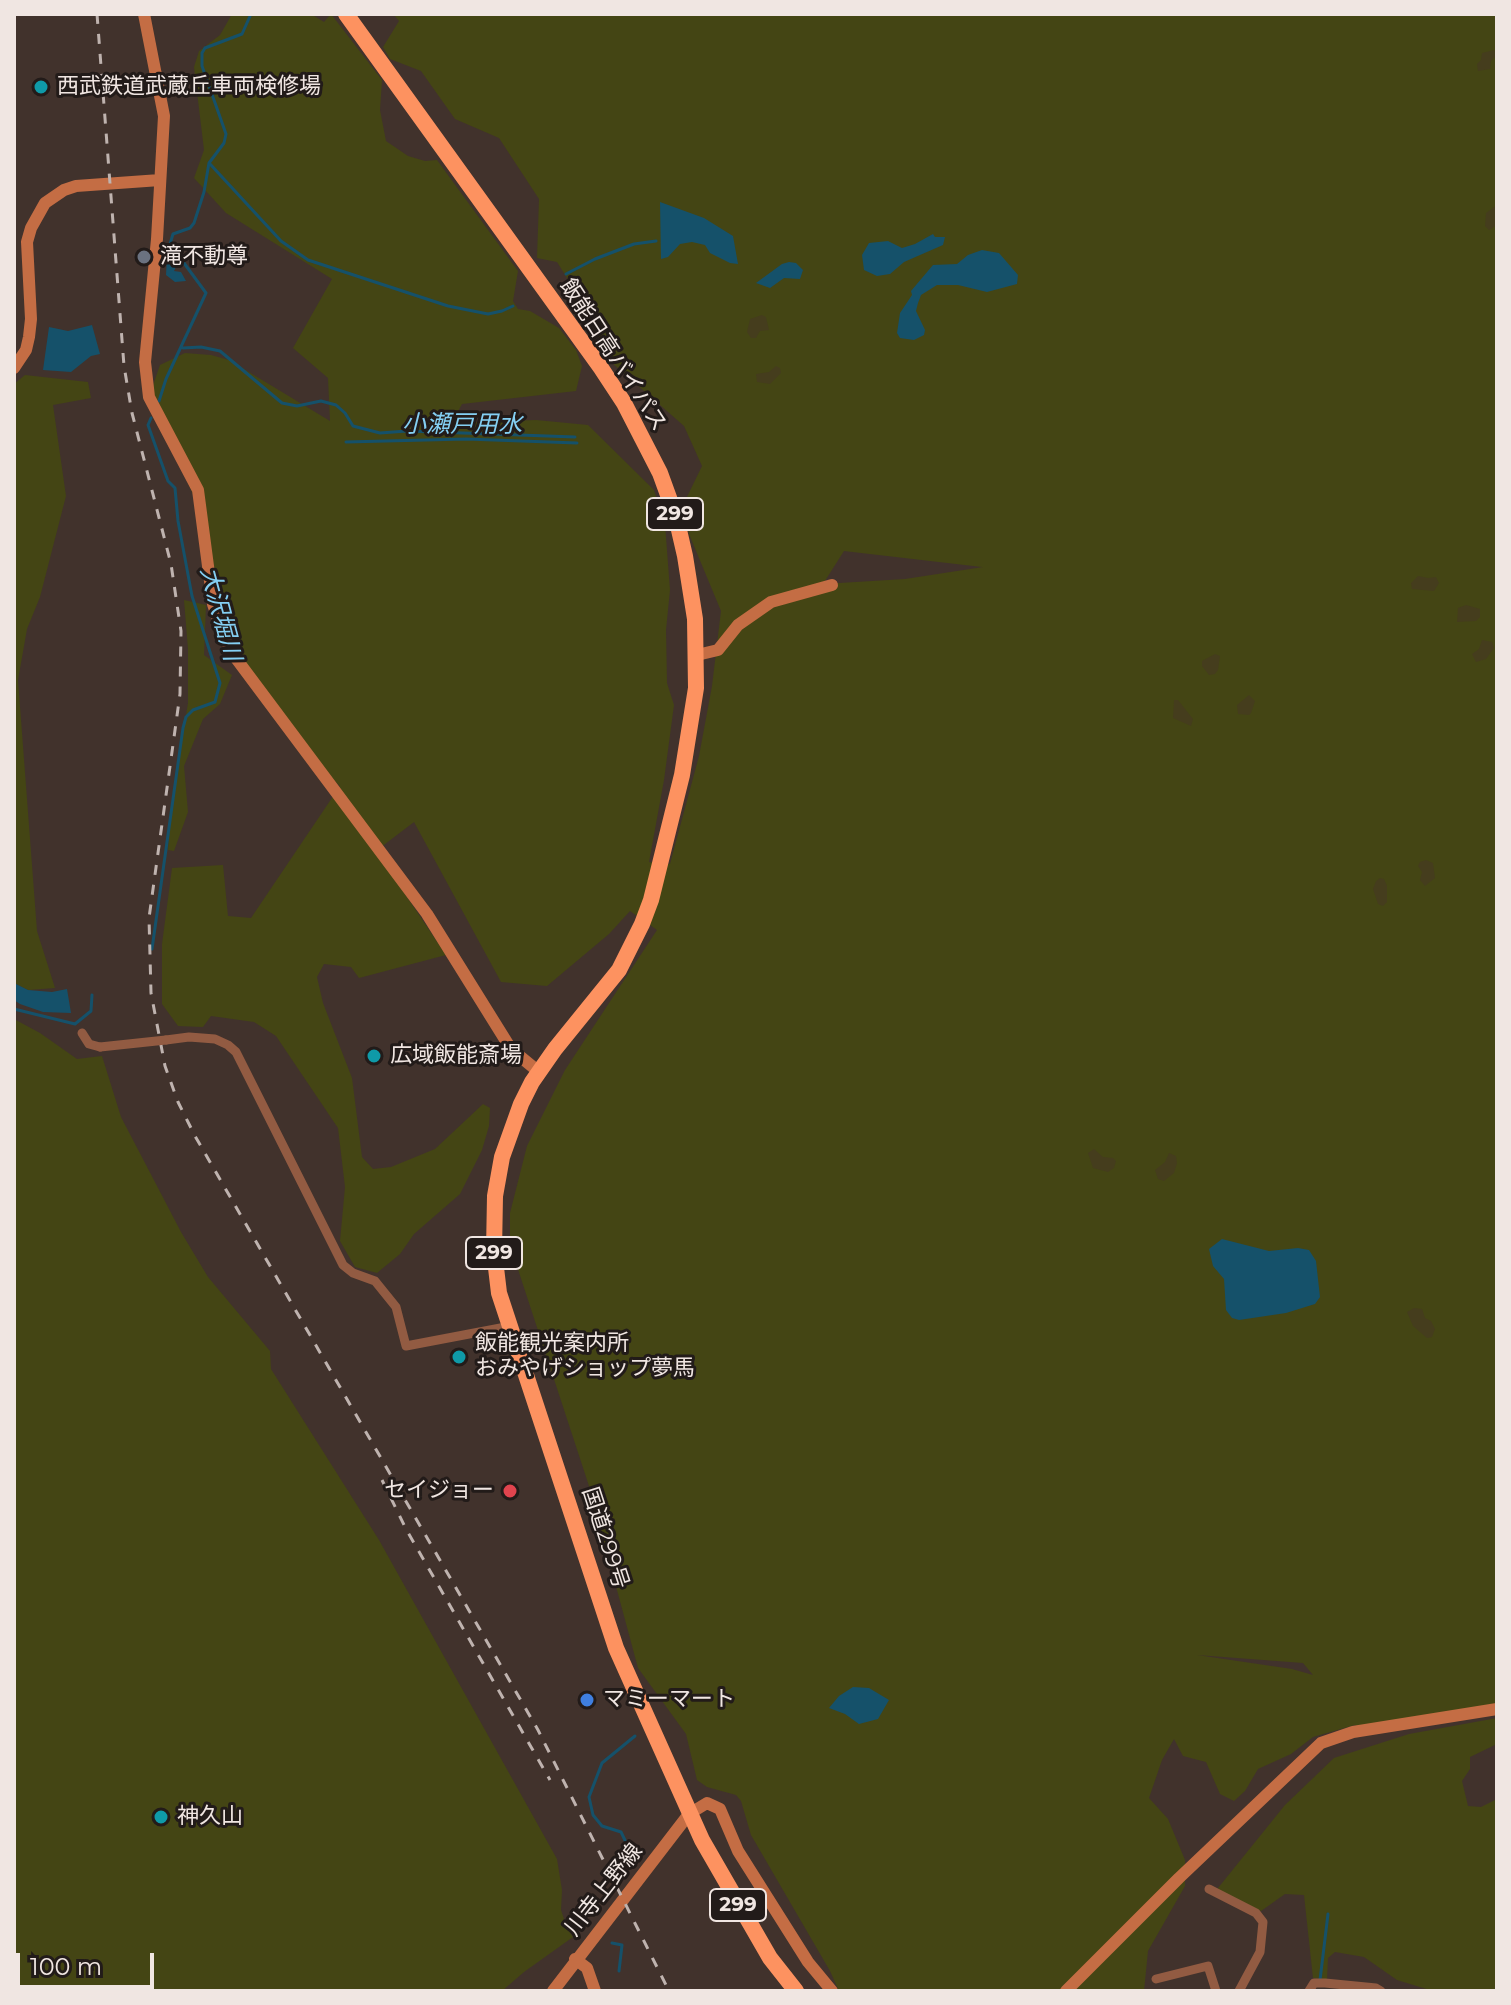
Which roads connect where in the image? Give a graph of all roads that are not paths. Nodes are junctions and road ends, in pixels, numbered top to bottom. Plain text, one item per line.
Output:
1 (144, 14) edge
2 (346, 14) edge
3 (160, 180) junction
4 (20, 347) edge
5 (14, 368) edge
6 (832, 585) dead end
7 (697, 655) junction
8 (82, 1033) dead end
9 (539, 1072) junction
10 (511, 1326) junction
11 (1497, 1709) edge
12 (689, 1814) junction
13 (1209, 1889) dead end
14 (575, 1959) junction
15 (1156, 1979) dead end
16 (553, 1991) edge
17 (595, 1991) edge
18 (796, 1991) edge
19 (832, 1991) edge
20 (1066, 1991) edge
21 (1216, 1991) edge
22 (1239, 1991) edge
23 (1309, 1991) edge
24 (1381, 1991) edge

1 - 3 street
2 - 7 highway, 飯能日高バイパス / 299
3 - 4 street
3 - 9 street
4 - 5 street
6 - 7 street
7 - 9 highway, 飯能日高バイパス / 299
8 - 10 street, bridge
9 - 10 highway, 国道299号 / 299
10 - 12 highway, 国道299号 / 299
11 - 20 street
12 - 14 street, 川寺上野線
12 - 18 highway, 国道299号 / 299
12 - 19 street
13 - 22 street
14 - 16 street, 川寺上野線
14 - 17 street
15 - 21 street
23 - 24 street

